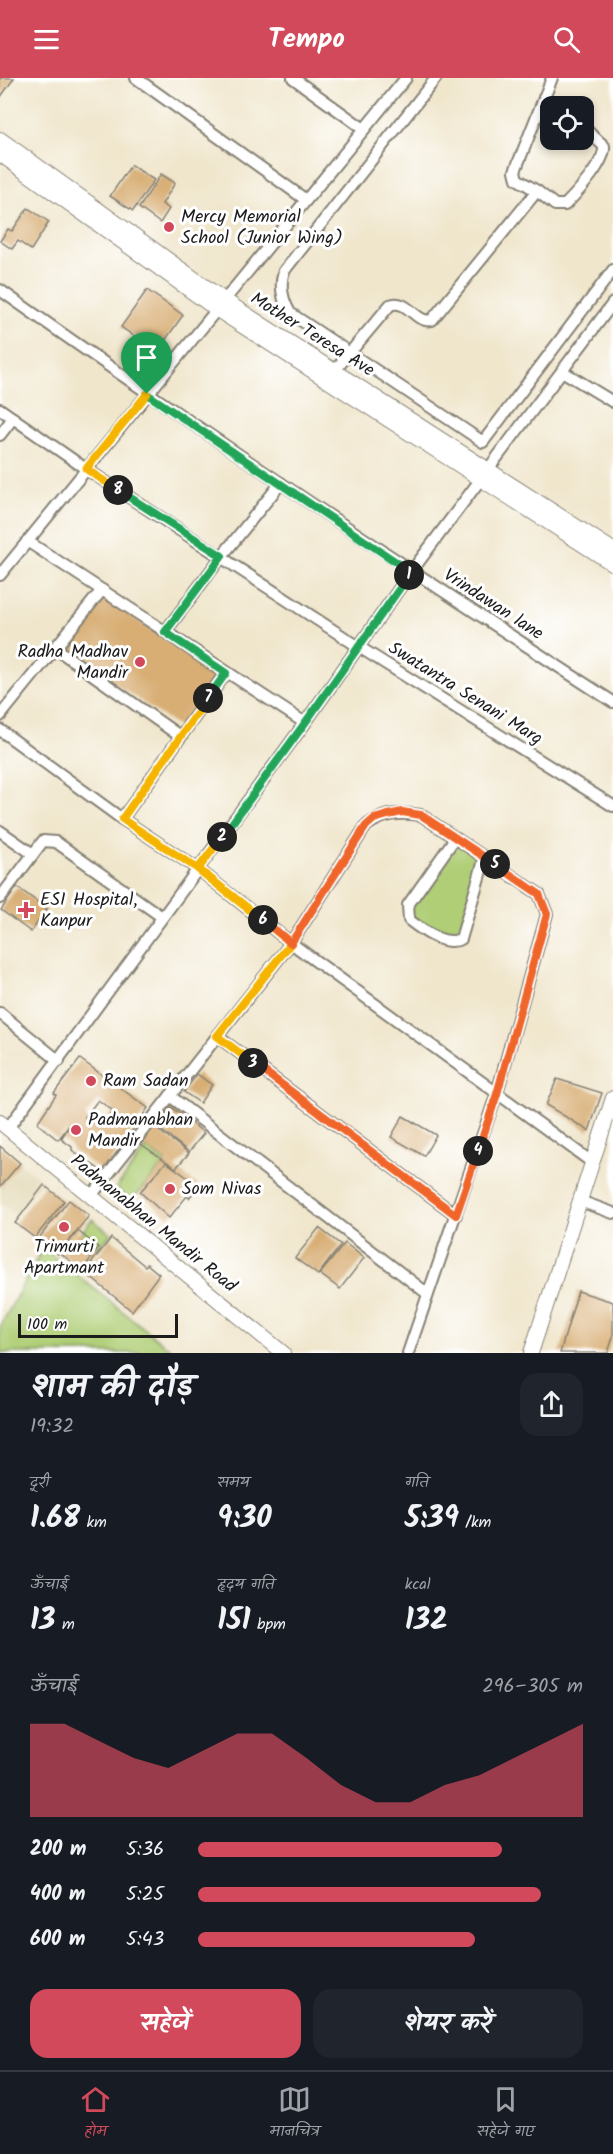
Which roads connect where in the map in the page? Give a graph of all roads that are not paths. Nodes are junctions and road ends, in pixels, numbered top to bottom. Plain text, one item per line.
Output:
1 (136, 78) edge
2 (294, 78) edge
3 (406, 78) edge
4 (436, 78) edge
5 (552, 78) edge
6 (544, 96) edge
7 (540, 107) edge
8 (364, 129) junction
9 (594, 136) edge
10 (0, 139) edge
11 (0, 154) edge
12 (537, 191) junction
13 (306, 200) junction
14 (613, 270) edge
15 (0, 290) edge
16 (613, 303) edge
17 (220, 305) junction
18 (348, 352) junction
19 (562, 371) junction
20 (331, 375) junction
21 (147, 394) junction
22 (613, 402) edge
23 (0, 409) edge
24 (13, 418) junction
25 (0, 435) edge
26 (86, 469) junction
27 (483, 474) junction
28 (281, 483) junction
29 (27, 541) junction
30 (613, 550) edge
31 (222, 556) junction
32 (613, 564) edge
33 (411, 572) junction
34 (0, 575) edge
35 (102, 590) junction
36 (165, 632) junction
37 (359, 647) junction
38 (55, 648) junction
39 (226, 673) junction
40 (613, 702) edge
41 (0, 716) edge
42 (305, 723) junction
43 (0, 729) edge
44 (181, 737) junction
45 (613, 806) edge
46 (122, 819) junction
47 (0, 831) edge
48 (455, 838) junction
49 (33, 854) junction
50 (484, 857) junction
51 (198, 869) junction
52 (0, 898) edge
53 (162, 917) junction
54 (291, 943) junction
55 (0, 1013) edge
56 (217, 1036) junction
57 (59, 1061) junction
58 (497, 1094) junction
59 (170, 1096) junction
60 (613, 1098) edge
61 (4, 1125) edge
62 (593, 1163) junction
63 (91, 1196) junction
64 (580, 1201) junction
65 (613, 1213) edge
66 (456, 1215) junction
67 (428, 1294) junction
68 (283, 1353) edge
69 (408, 1353) edge
70 (531, 1353) edge

1 - 13 street
2 - 8 street
3 - 8 street
4 - 18 street
5 - 6 street
7 - 12 street
8 - 13 street
9 - 12 street
10 - 17 street, Mother Teresa Ave
11 - 17 street
12 - 18 street
13 - 17 street
14 - 18 street
15 - 21 street, Vrindawan lane
16 - 19 street
17 - 20 street
17 - 21 street
18 - 20 street
19 - 22 street
19 - 27 street
20 - 27 street
21 - 26 street
21 - 28 street, Vrindawan lane
23 - 24 street, Swatantra Senani Marg
24 - 25 street
24 - 26 street, Swatantra Senani Marg
26 - 29 street
26 - 31 street, Swatantra Senani Marg
27 - 30 street
27 - 32 street
27 - 33 street
28 - 31 street
28 - 33 street, Vrindawan lane
29 - 34 street
29 - 35 street
31 - 36 street
31 - 37 street, Swatantra Senani Marg
33 - 37 street
33 - 40 street, Vrindawan lane
35 - 36 street
35 - 38 street
36 - 39 street
37 - 42 street
37 - 45 street, Swatantra Senani Marg
38 - 41 street
38 - 44 street
39 - 42 street
39 - 44 street
42 - 51 street
43 - 46 street
44 - 46 street
46 - 51 street
47 - 49 street
48 - 50 street
48 - 50 street
48 - 54 street
49 - 52 street
49 - 53 street
50 - 58 street
51 - 53 street
51 - 54 street
53 - 57 street
54 - 56 street
54 - 58 street
55 - 57 street
56 - 59 street
56 - 66 street
57 - 61 street
58 - 62 street
58 - 66 street
59 - 63 street
59 - 67 street
60 - 62 street
61 - 63 street, Padmanabhan Mandir Road
62 - 64 street
63 - 68 street, Padmanabhan Mandir Road
64 - 65 street
64 - 70 street
66 - 67 street
67 - 69 street

